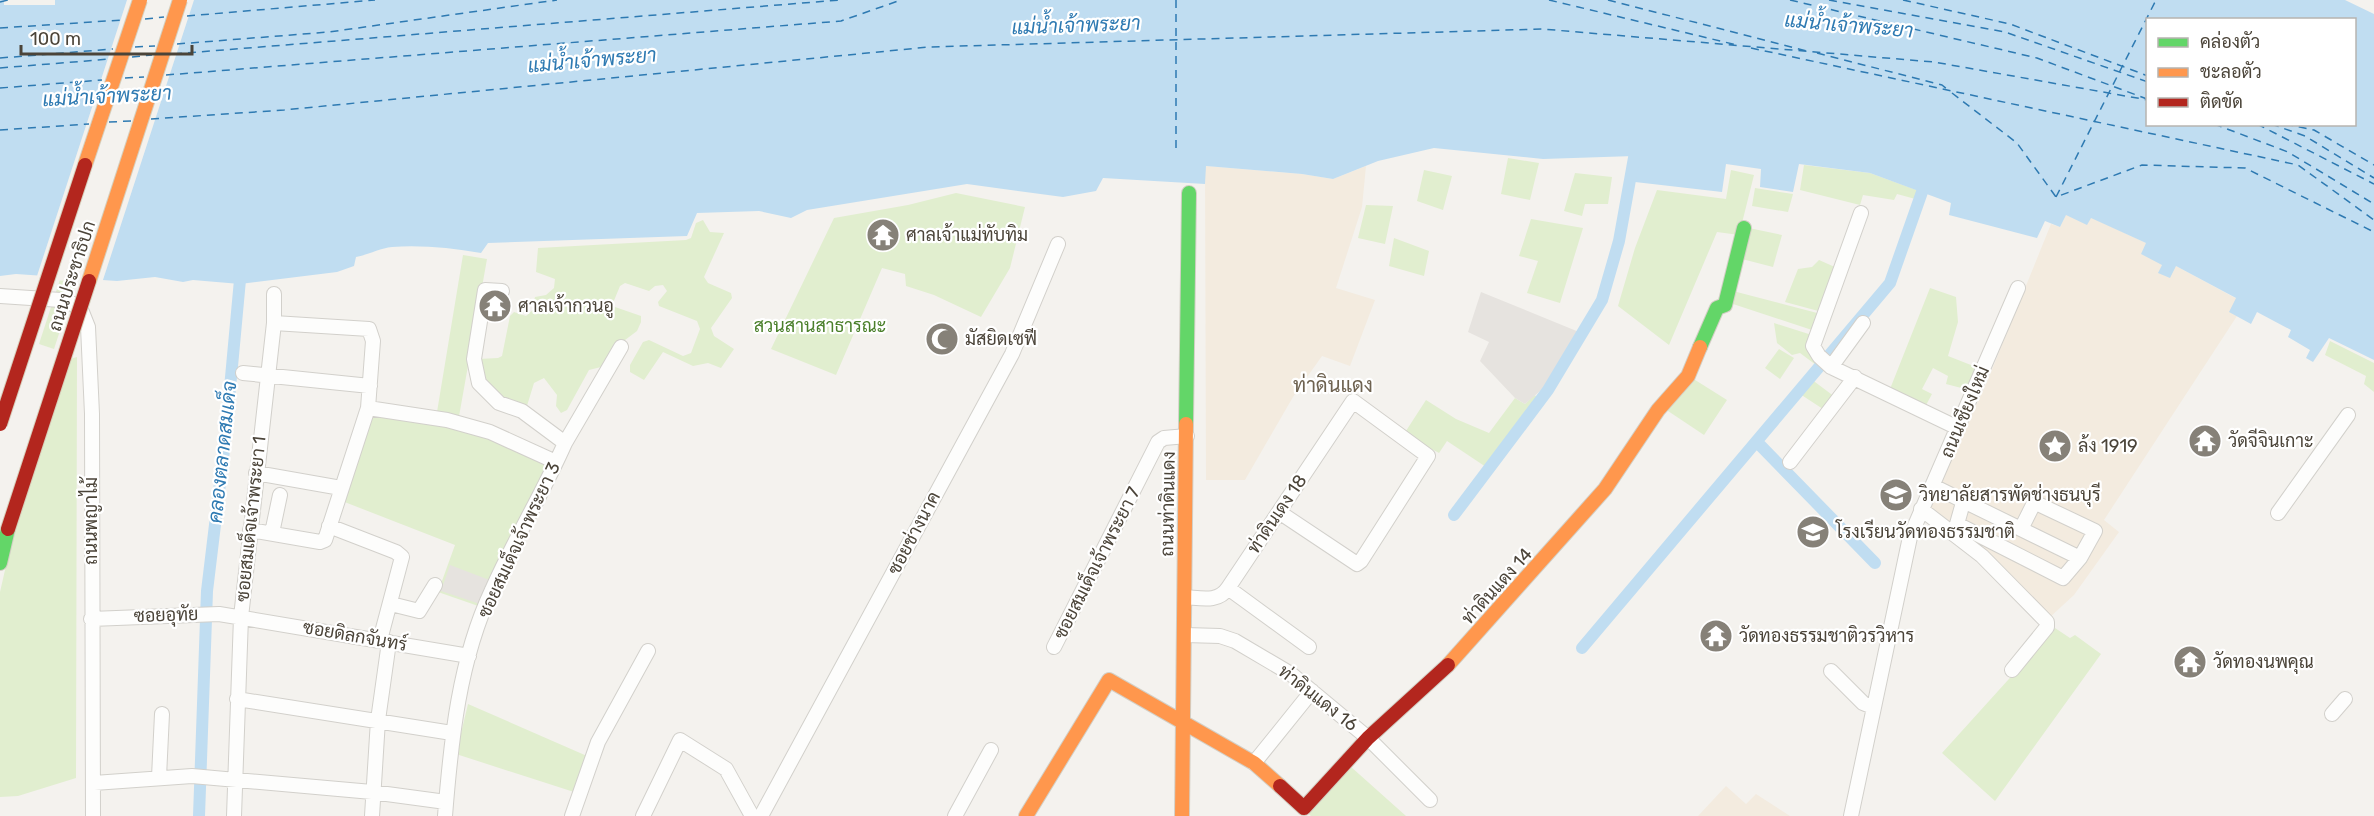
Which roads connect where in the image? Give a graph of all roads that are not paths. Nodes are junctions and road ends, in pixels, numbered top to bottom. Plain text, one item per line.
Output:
1 (140, 0) edge
2 (180, 0) edge
3 (1189, 193) dead end
4 (1861, 213) dead end
5 (1744, 228) dead end
6 (1058, 244) dead end
7 (2018, 288) dead end
8 (502, 291) dead end
9 (274, 294) dead end
10 (0, 296) edge
11 (274, 323) junction
12 (1863, 323) dead end
13 (621, 346) dead end
14 (1831, 366) junction
15 (243, 373) dead end
16 (266, 377) junction
17 (1854, 377) junction
18 (370, 386) junction
19 (368, 408) junction
20 (2348, 415) dead end
21 (0, 424) edge
22 (1958, 428) junction
23 (1186, 436) junction
24 (565, 443) junction
25 (556, 462) junction
26 (1790, 462) dead end
27 (256, 474) junction
28 (1933, 486) junction
29 (341, 488) junction
30 (280, 495) dead end
31 (1964, 499) junction
32 (1921, 509) junction
33 (1279, 512) junction
34 (2278, 513) dead end
35 (329, 526) junction
36 (2022, 528) junction
37 (250, 530) junction
38 (272, 533) junction
39 (2080, 558) junction
40 (0, 563) edge
41 (435, 585) dead end
42 (1228, 588) junction
43 (1185, 597) junction
44 (391, 604) junction
45 (241, 617) junction
46 (91, 619) junction
47 (1185, 635) junction
48 (384, 641) junction
49 (1054, 647) dead end
50 (1309, 647) dead end
51 (648, 651) dead end
52 (469, 656) junction
53 (2012, 670) dead end
54 (1832, 671) dead end
55 (1312, 691) junction
56 (237, 699) junction
57 (2345, 699) dead end
58 (1873, 707) junction
59 (162, 714) dead end
60 (2332, 714) dead end
61 (1181, 719) junction
62 (378, 720) junction
63 (452, 733) junction
64 (1368, 738) junction
65 (991, 750) dead end
66 (1254, 763) junction
67 (159, 777) junction
68 (235, 779) junction
69 (94, 783) junction
70 (372, 792) junction
71 (1430, 800) dead end
72 (445, 809) edge
73 (93, 816) edge
74 (234, 816) edge
75 (372, 816) edge
76 (572, 816) edge
77 (643, 816) edge
78 (752, 816) edge
79 (761, 816) edge
80 (955, 816) edge
81 (1026, 816) edge
82 (1182, 816) edge
83 (1851, 816) edge

1 - 21 street, ถนนประชาธิปก, bridge
2 - 40 street, ถนนประชาธิปก, bridge
3 - 23 street, ถนนท่าดินแดง
4 - 14 street
5 - 64 street, ท่าดินแดง 14
6 - 79 street, ซอยช่างนาค
7 - 22 street, ถนนเชียงใหม่
8 - 24 street, ซอยสมเด็จเจ้าพระยา 3
9 - 11 street, ซอยสมเด็จเจ้าพระยา 1
10 - 46 street, ถนนพญาไม้
11 - 16 street, ซอยสมเด็จเจ้าพระยา 1
11 - 18 street
12 - 14 street
13 - 24 street
14 - 17 street
15 - 16 street
16 - 18 street
16 - 27 street, ซอยสมเด็จเจ้าพระยา 1
17 - 22 street
17 - 26 street
18 - 19 street
19 - 25 street
19 - 29 street
20 - 34 street
22 - 28 street, ถนนเชียงใหม่
23 - 43 street, ถนนท่าดินแดง
23 - 49 street, ซอยสมเด็จเจ้าพระยา 7
24 - 25 street, ซอยสมเด็จเจ้าพระยา 3
25 - 52 street, ซอยสมเด็จเจ้าพระยา 3
27 - 29 street
27 - 37 street, ซอยสมเด็จเจ้าพระยา 1
28 - 31 street
28 - 32 street, ถนนเชียงใหม่
29 - 35 street
30 - 38 street
31 - 36 street
31 - 39 street
32 - 53 street
32 - 58 street, ถนนเชียงใหม่
33 - 33 street, ท่าดินเดง 18
33 - 42 street, ท่าดินเดง 18
35 - 38 street
35 - 44 street
36 - 39 street
36 - 39 street
37 - 38 street
37 - 45 street, ซอยสมเด็จเจ้าพระยา 1
41 - 44 street
42 - 43 street
42 - 50 street
43 - 47 street, ถนนท่าดินแดง
44 - 48 street
45 - 46 street, ซอยอุทัย
45 - 48 street, ซอยดิลกจันทร์
45 - 56 street, ซอยสมเด็จเจ้าพระยา 1
46 - 69 street, ถนนพญาไม้
47 - 55 street, ท่าดินแดง 16
47 - 61 street, ถนนท่าดินแดง
48 - 52 street, ซอยดิลกจันทร์
48 - 62 street
51 - 76 street
52 - 63 street, ซอยสมเด็จเจ้าพระยา 3
54 - 58 street
55 - 64 street, ท่าดินแดง 16
55 - 66 street
56 - 62 street
56 - 68 street, ซอยสมเด็จเจ้าพระยา 1
57 - 60 street
58 - 83 street, ถนนเชียงใหม่
59 - 67 street
61 - 66 street, ท่าดินแดง 14
61 - 81 street, ท่าดินแดง 14
61 - 82 street, ถนนท่าดินแดง
62 - 63 street
62 - 70 street
63 - 72 street, ซอยสมเด็จเจ้าพระยา 3
64 - 66 street, ท่าดินแดง 14
64 - 71 street, ท่าดินแดง 16
65 - 80 street
67 - 68 street
67 - 69 street
68 - 70 street
68 - 74 street, ซอยสมเด็จเจ้าพระยา 1
69 - 73 street, ถนนพญาไม้
70 - 72 street
70 - 75 street
77 - 78 street

